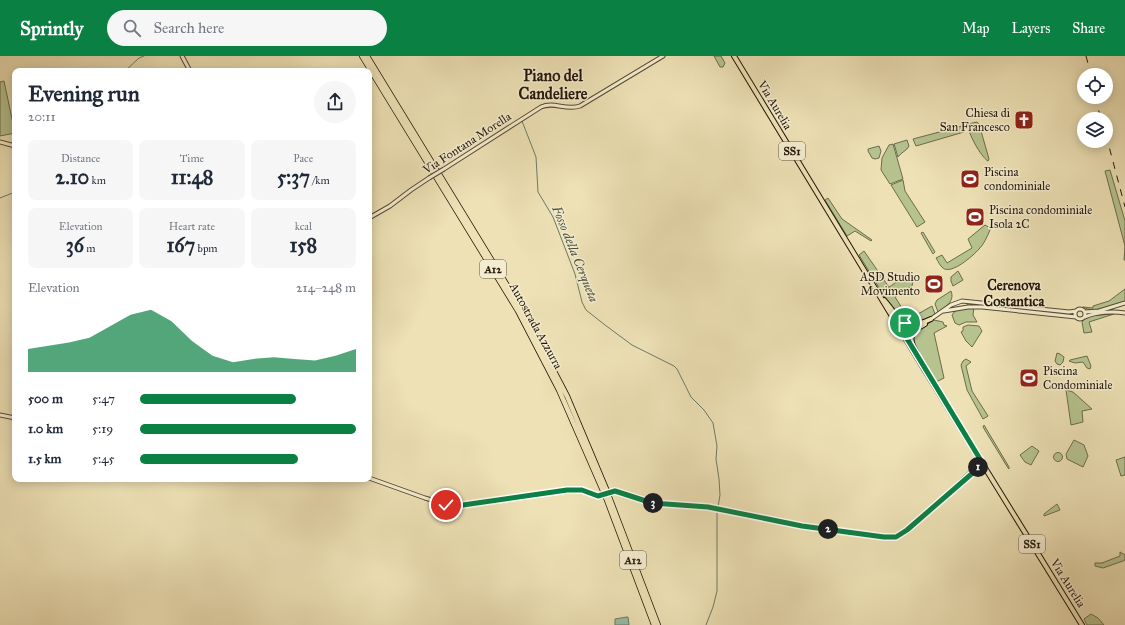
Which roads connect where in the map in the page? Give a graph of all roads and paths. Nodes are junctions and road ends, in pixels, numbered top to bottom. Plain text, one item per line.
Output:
1 (182, 56) edge
2 (362, 56) edge
3 (367, 56) edge
4 (663, 56) edge
5 (734, 56) edge
6 (188, 68) edge
7 (369, 68) edge
8 (372, 72) edge
9 (0, 142) edge
10 (12, 145) edge
11 (372, 216) edge
12 (850, 246) junction
13 (875, 290) junction
14 (884, 300) junction
15 (1125, 303) edge
16 (1076, 311) junction
17 (1085, 312) junction
18 (940, 313) junction
19 (1125, 313) edge
20 (1085, 316) junction
21 (1076, 317) junction
22 (931, 319) junction
23 (911, 325) junction
24 (915, 330) junction
25 (903, 332) junction
26 (920, 358) junction
27 (924, 369) junction
28 (949, 408) junction
29 (0, 415) edge
30 (12, 417) edge
31 (983, 464) junction
32 (372, 479) edge
33 (606, 493) junction
34 (654, 625) edge
35 (658, 625) edge
36 (1082, 625) edge

1 - 6 street
2 - 7 highway, Autostrada Azzurra / A12
3 - 33 highway, Autostrada Azzurra / A12
4 - 11 street, Via Fontana Morella, bridge
5 - 12 main road, Via Aurelia / SS1
8 - 33 highway, Autostrada Azzurra / A12
9 - 10 street
12 - 13 main road, Via Aurelia / SS1
12 - 14 main road, Via Aurelia
13 - 25 main road
13 - 27 main road, Via Aurelia / SS1
14 - 23 main road
14 - 25 main road, Via Aurelia
15 - 17 street
16 - 17 street
16 - 18 street
16 - 21 street
17 - 20 street
18 - 21 street
18 - 22 street
19 - 20 street
20 - 21 street
22 - 23 main road
22 - 24 main road
23 - 25 main road
24 - 25 main road
24 - 26 main road
25 - 26 main road, Via Aurelia
25 - 27 main road
26 - 28 main road, Via Aurelia
27 - 28 main road, Via Aurelia / SS1
28 - 31 main road, Via Aurelia / SS1
29 - 30 street
31 - 32 street
31 - 36 main road, Via Aurelia / SS1
33 - 34 highway, Autostrada Azzurra / A12
33 - 35 highway, Autostrada Azzurra / A12

